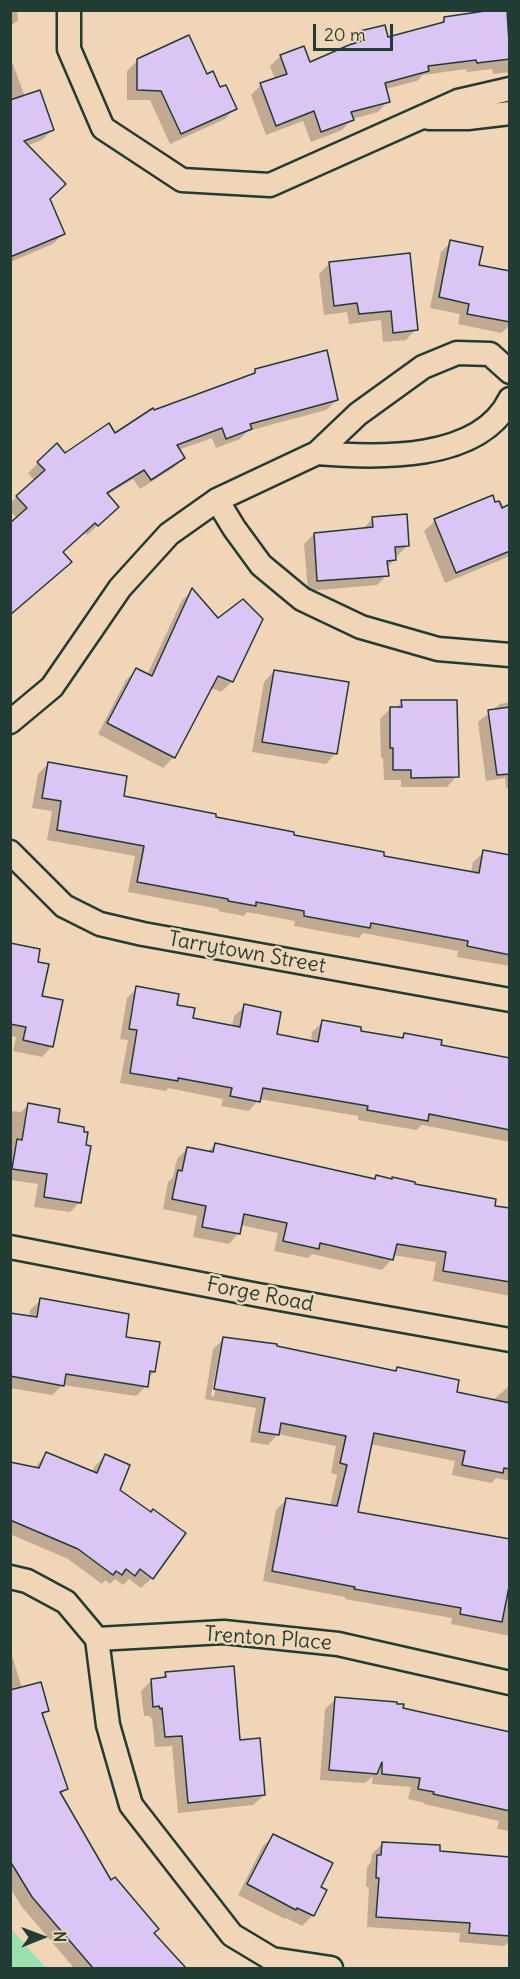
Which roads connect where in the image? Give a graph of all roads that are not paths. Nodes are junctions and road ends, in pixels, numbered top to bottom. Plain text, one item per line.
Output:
1 (69, 10) edge
2 (510, 89) edge
3 (510, 113) edge
4 (422, 118) junction
5 (510, 372) edge
6 (510, 399) edge
7 (317, 453) junction
8 (217, 500) junction
9 (510, 655) edge
10 (10, 722) edge
11 (10, 852) edge
12 (510, 1000) edge
13 (10, 1247) edge
14 (510, 1340) edge
15 (10, 1577) edge
16 (96, 1639) junction
17 (510, 1683) edge
18 (331, 1968) edge

1 - 4 street
2 - 4 street
3 - 4 street
5 - 7 street
6 - 7 street
7 - 8 street
8 - 9 street
8 - 10 street
11 - 12 street, Tarrytown Street
13 - 14 street, Forge Road
15 - 16 street
16 - 17 street, Trenton Place
16 - 18 street

